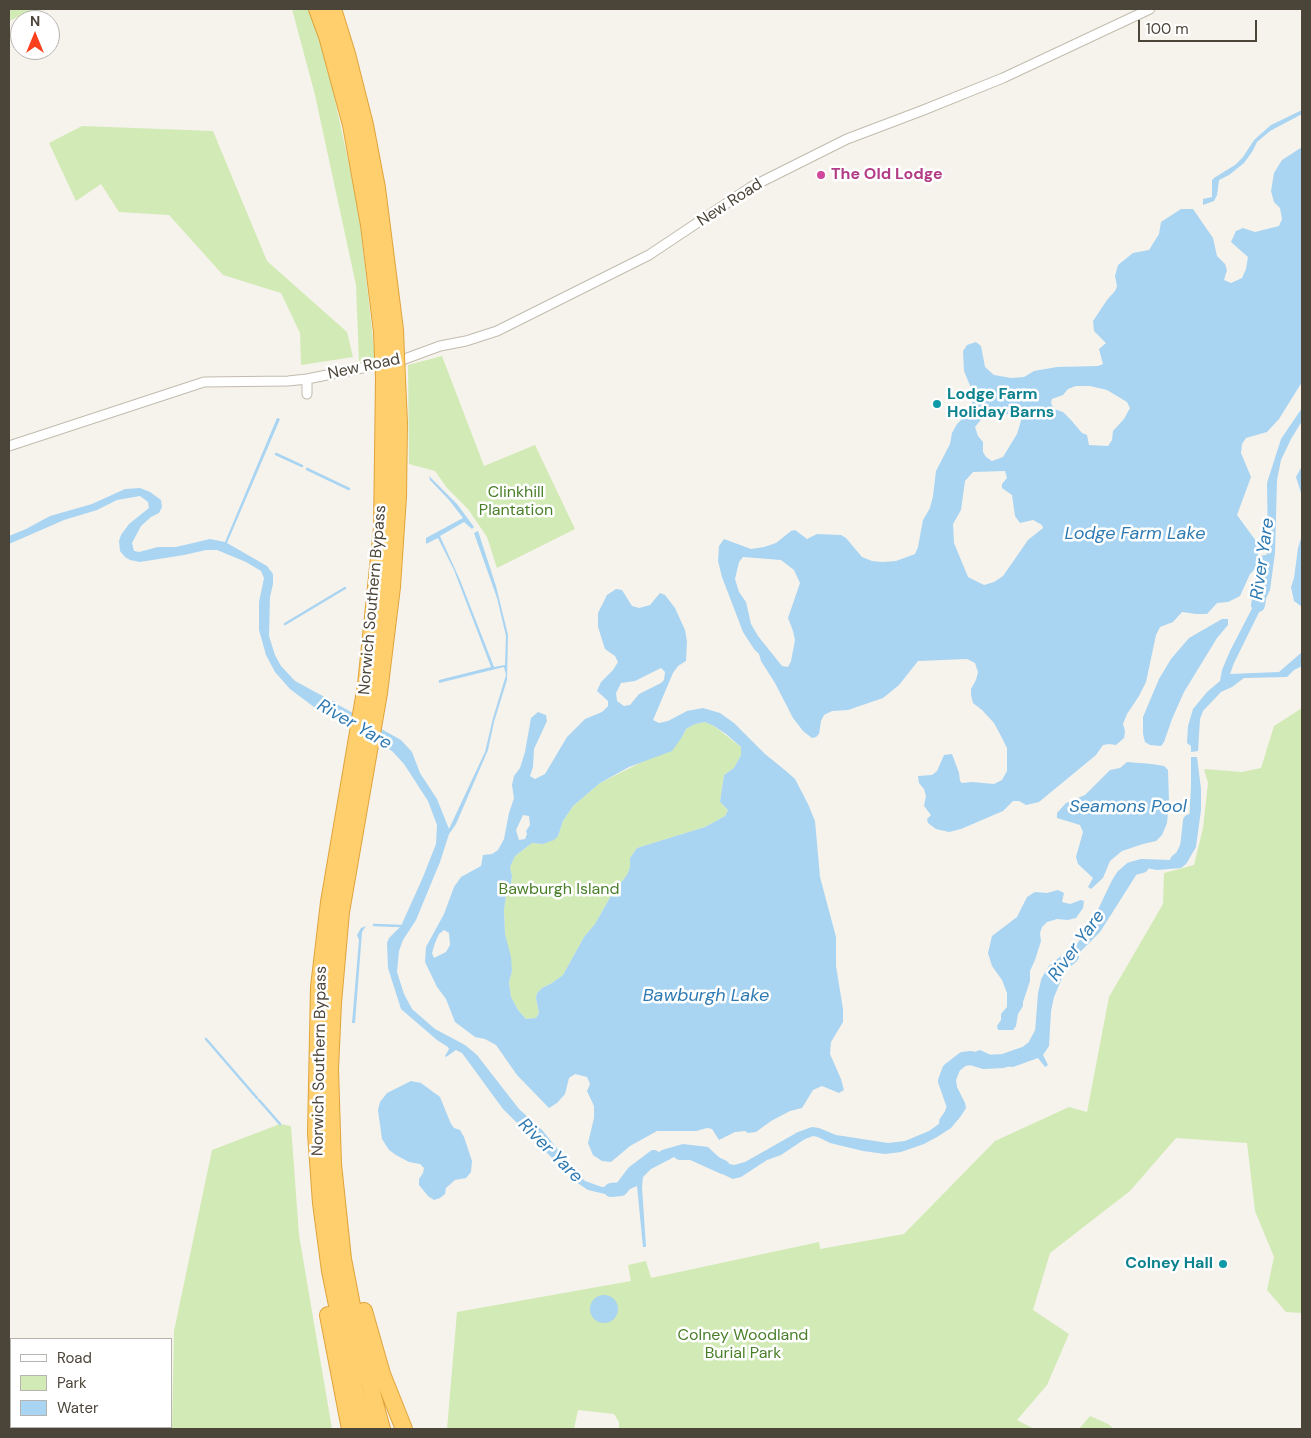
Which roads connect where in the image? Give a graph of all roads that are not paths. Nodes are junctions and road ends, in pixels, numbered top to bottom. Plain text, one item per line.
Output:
1 (318, 9) edge
2 (333, 9) edge
3 (1150, 9) edge
4 (389, 331) junction
5 (307, 379) junction
6 (307, 394) dead end
7 (9, 446) edge
8 (361, 759) junction
9 (319, 987) junction
10 (330, 1069) junction
11 (350, 1429) edge
12 (366, 1429) edge
13 (382, 1429) edge
14 (404, 1429) edge

1 - 4 highway, Norwich Southern Bypass
2 - 4 highway, Norwich Southern Bypass
3 - 5 street, New Road
4 - 8 highway, Norwich Southern Bypass, bridge
5 - 6 street, New Road
5 - 7 street, New Road
8 - 9 highway, Norwich Southern Bypass
8 - 10 highway, Norwich Southern Bypass
9 - 11 highway
9 - 12 highway, Norwich Southern Bypass
10 - 13 highway, Norwich Southern Bypass
10 - 14 highway

